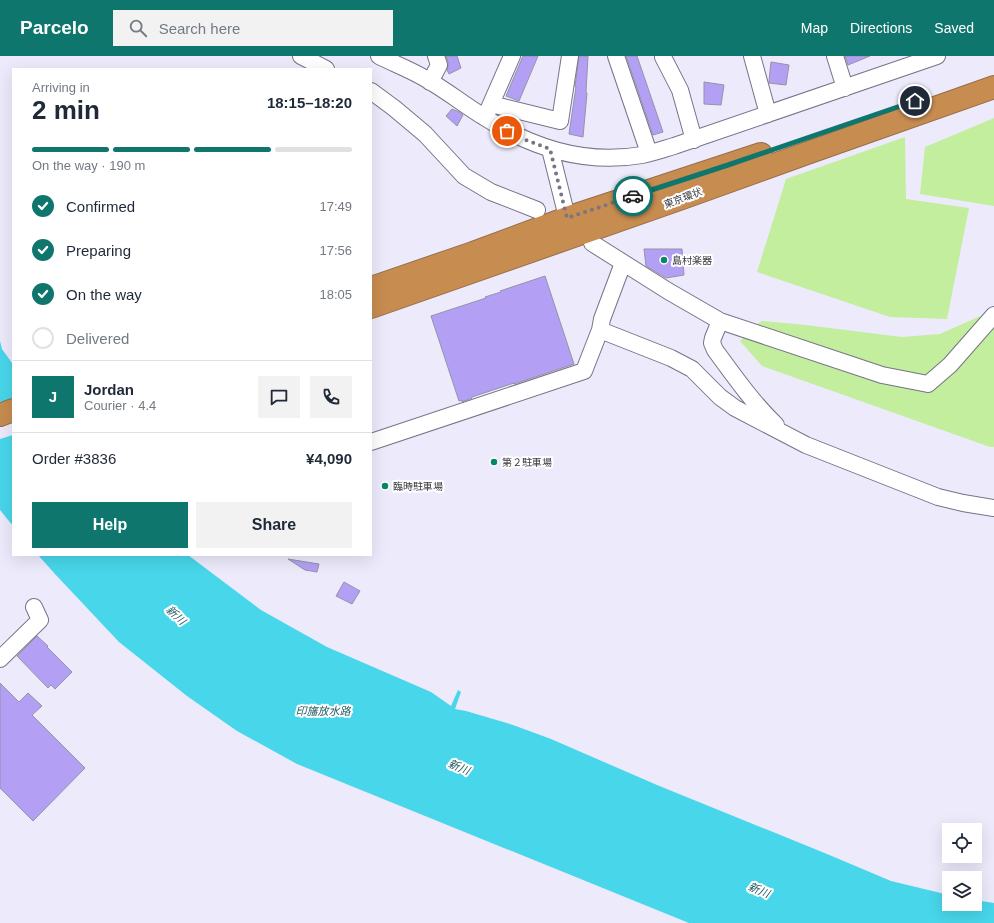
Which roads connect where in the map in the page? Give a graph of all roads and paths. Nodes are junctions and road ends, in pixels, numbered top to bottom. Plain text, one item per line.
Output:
1 (301, 56) edge
2 (379, 56) edge
3 (436, 56) edge
4 (512, 56) edge
5 (570, 56) edge
6 (616, 56) edge
7 (663, 56) edge
8 (752, 56) edge
9 (835, 56) edge
10 (937, 56) edge
11 (897, 62) edge
12 (324, 68) edge
13 (994, 74) edge
14 (430, 82) junction
15 (994, 87) edge
16 (845, 88) junction
17 (372, 92) edge
18 (488, 111) junction
19 (768, 114) junction
20 (694, 140) junction
21 (550, 149) junction
22 (649, 153) junction
23 (537, 210) dead end
24 (577, 232) junction
25 (623, 263) junction
26 (372, 288) edge
27 (372, 307) edge
28 (994, 315) edge
29 (720, 321) junction
30 (600, 330) junction
31 (12, 410) edge
32 (0, 415) edge
33 (12, 424) edge
34 (0, 429) edge
35 (786, 434) junction
36 (372, 442) edge
37 (994, 508) edge
38 (34, 607) dead end
39 (0, 659) edge

1 - 12 street
2 - 14 street
3 - 14 street
4 - 18 street
5 - 18 street
6 - 22 street
7 - 20 street
8 - 19 street
9 - 16 street
10 - 11 street
11 - 16 street
13 - 24 highway, 東京環状
14 - 18 street
15 - 24 highway, 東京環状
16 - 19 street
17 - 23 street
18 - 21 street
19 - 20 street
20 - 22 street
21 - 22 street
21 - 24 street
24 - 25 street
24 - 26 highway, 東京環状
24 - 27 highway, 東京環状
25 - 29 street
25 - 30 street
28 - 29 street
29 - 35 street
30 - 35 street
30 - 36 street
31 - 32 highway
33 - 34 highway
35 - 37 street
38 - 39 street

